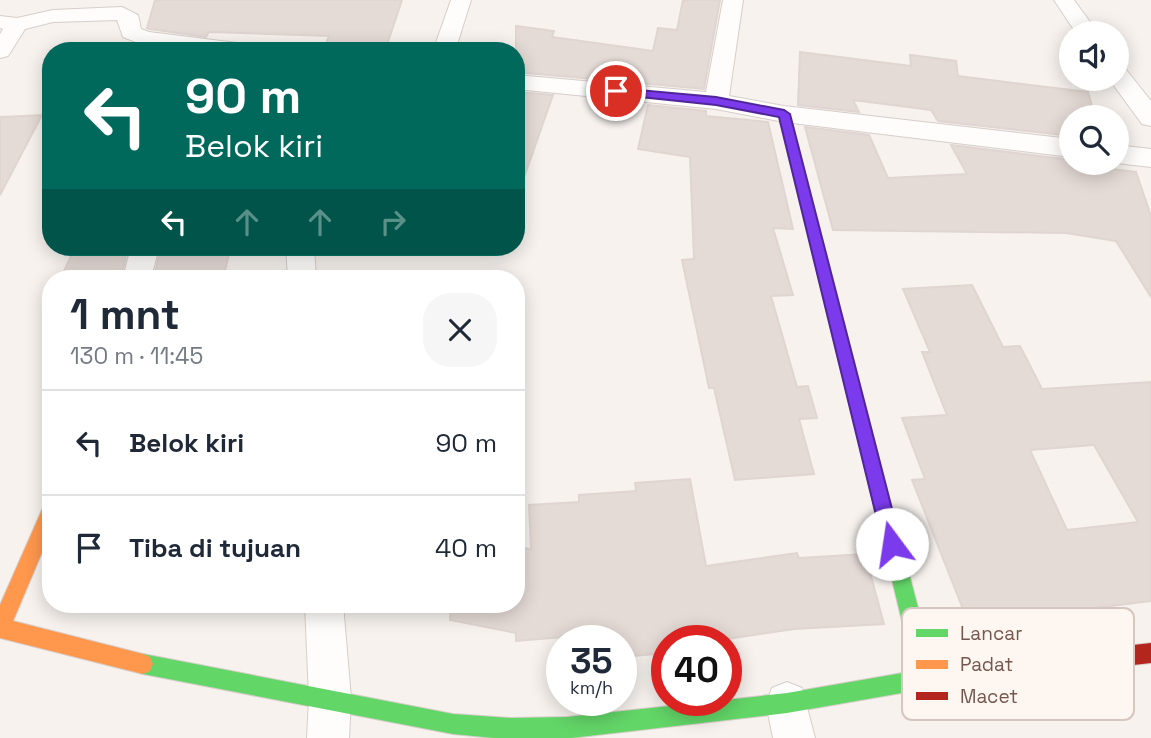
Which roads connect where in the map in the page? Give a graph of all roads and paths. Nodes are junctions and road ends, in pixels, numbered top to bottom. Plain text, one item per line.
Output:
1 (461, 0) edge
2 (733, 0) edge
3 (1063, 0) edge
4 (1078, 21) edge
5 (9, 23) edge
6 (165, 42) edge
7 (447, 42) edge
8 (0, 51) edge
9 (525, 83) edge
10 (1129, 89) edge
11 (716, 101) junction
12 (784, 114) junction
13 (1151, 118) edge
14 (1059, 147) edge
15 (1129, 155) edge
16 (1151, 158) edge
17 (42, 530) edge
18 (908, 608) edge
19 (324, 613) edge
20 (902, 685) edge
21 (329, 718) edge
22 (790, 720) edge

1 - 7 street
2 - 11 street
3 - 4 street
5 - 6 street
5 - 8 street
9 - 11 street
10 - 13 street
11 - 12 street
12 - 14 street
12 - 18 street
15 - 16 street
17 - 21 street
19 - 21 street
20 - 22 street
21 - 22 street

